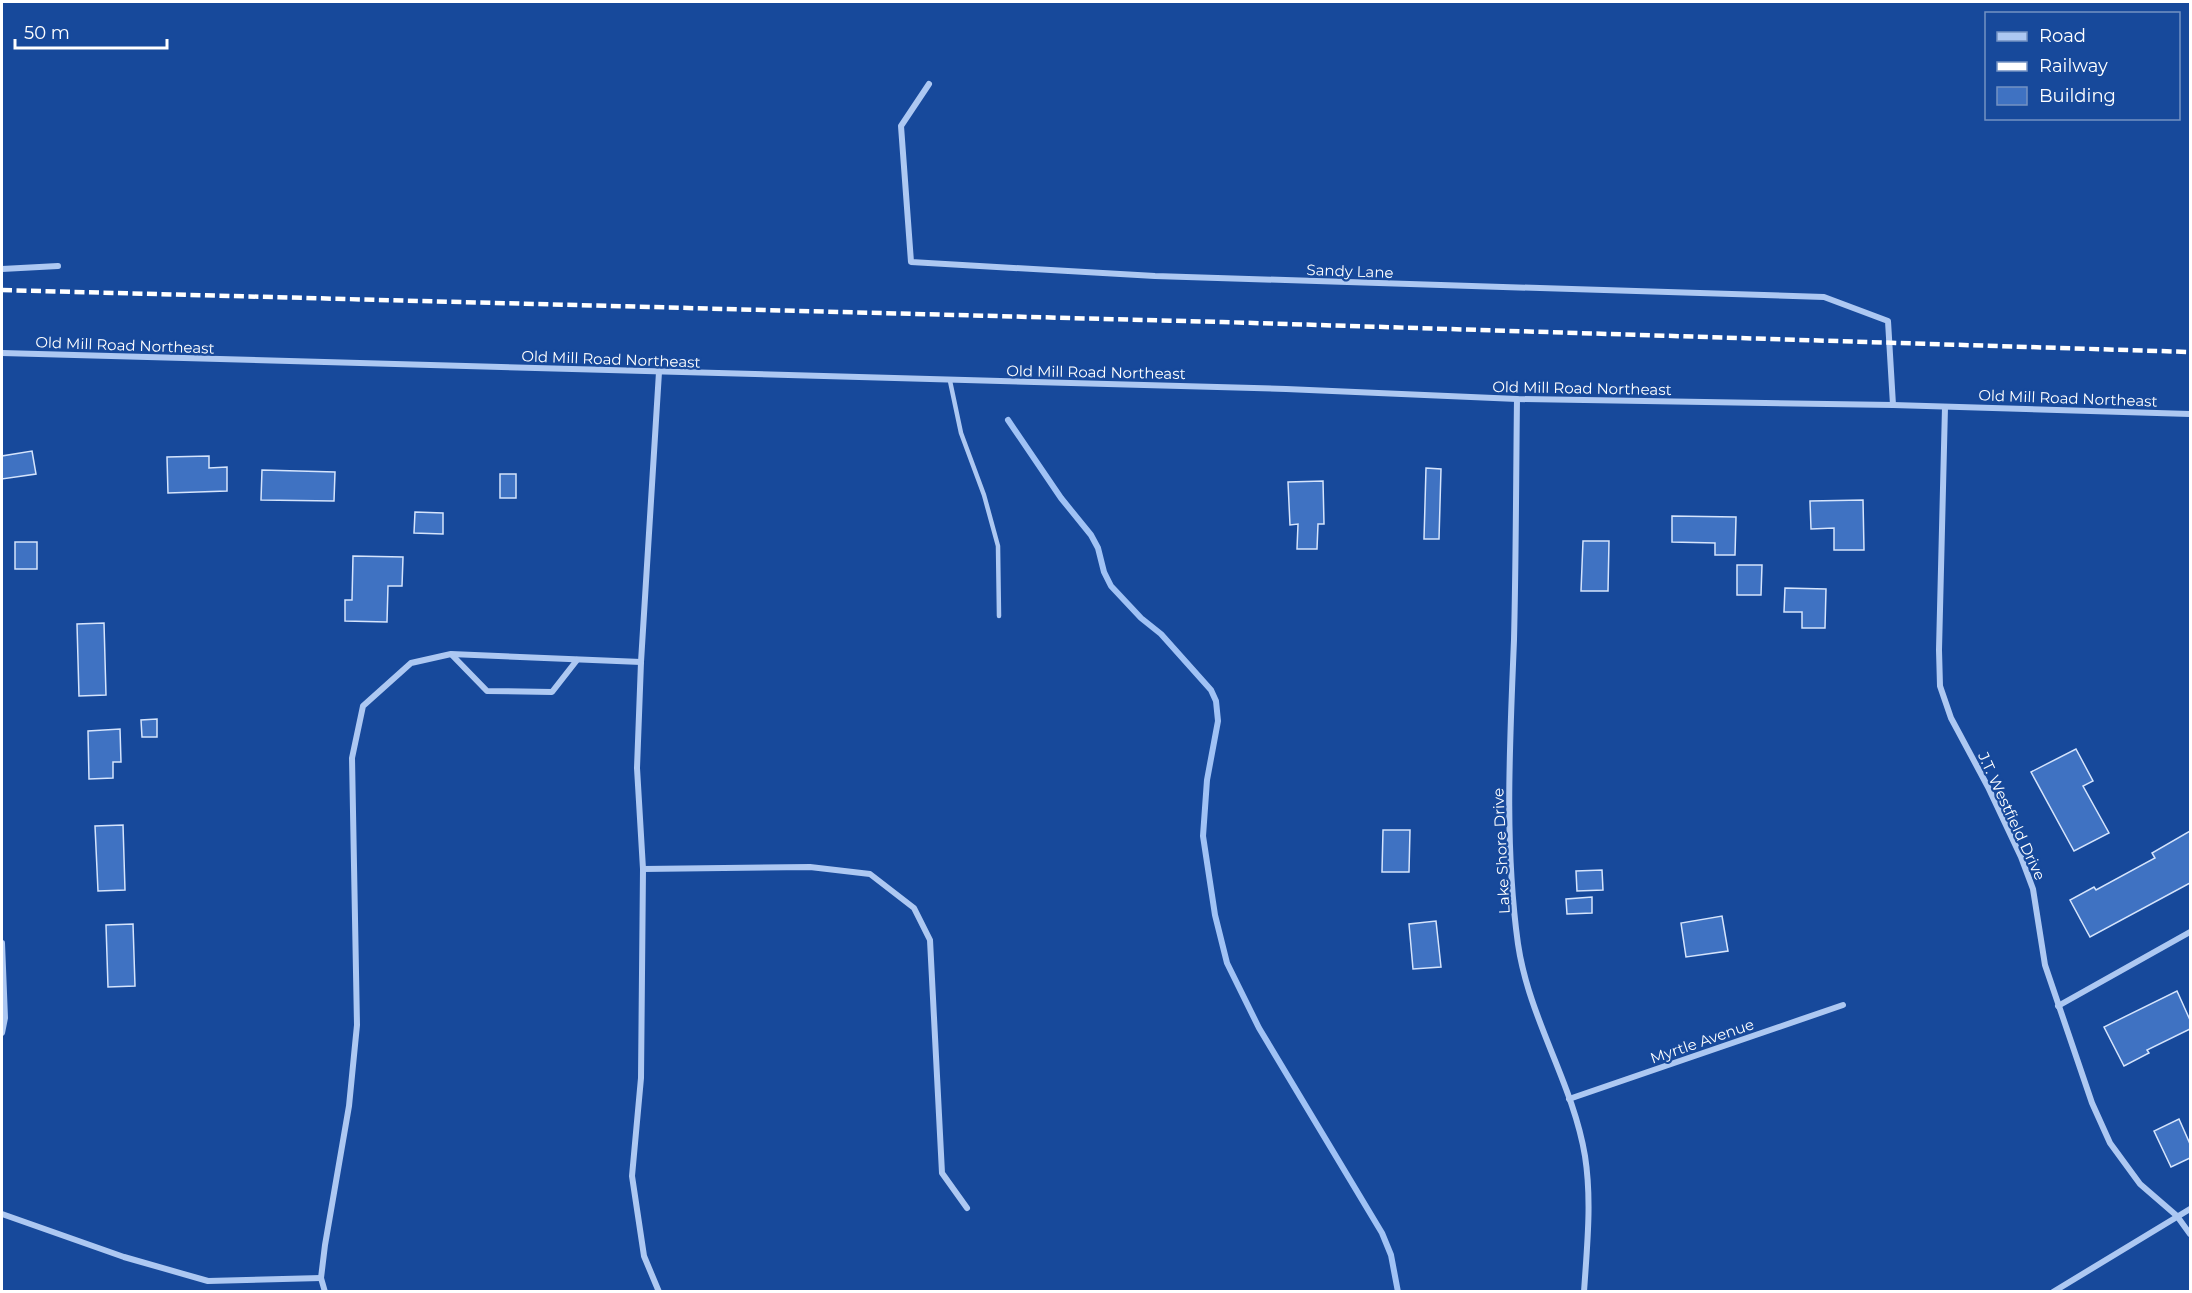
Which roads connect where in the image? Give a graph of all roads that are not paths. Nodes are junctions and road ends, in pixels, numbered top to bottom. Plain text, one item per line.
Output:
1 (929, 84) dead end
2 (58, 267) dead end
3 (2, 269) edge
4 (2, 353) edge
5 (658, 372) junction
6 (950, 381) junction
7 (1517, 399) junction
8 (1893, 405) junction
9 (1945, 407) junction
10 (2190, 414) edge
11 (999, 616) dead end
12 (452, 654) junction
13 (577, 660) junction
14 (641, 662) junction
15 (643, 869) junction
16 (2190, 932) edge
17 (2, 943) edge
18 (1843, 1005) dead end
19 (2058, 1006) junction
20 (2, 1033) edge
21 (1569, 1099) junction
22 (967, 1208) dead end
23 (2190, 1209) edge
24 (2, 1214) edge
25 (2176, 1216) junction
26 (2190, 1234) edge
27 (321, 1278) junction
28 (325, 1292) edge
29 (659, 1292) edge
30 (1584, 1292) edge
31 (2053, 1292) edge

1 - 8 street, Sandy Lane
2 - 3 street
4 - 5 street, Old Mill Road Northeast
5 - 6 street, Old Mill Road Northeast
5 - 14 street
6 - 7 street, Old Mill Road Northeast
6 - 11 lane
7 - 8 street, Old Mill Road Northeast
7 - 21 street, Lake Shore Drive
8 - 9 street, Old Mill Road Northeast
9 - 10 street, Old Mill Road Northeast
9 - 19 street, J.T. Westfield Drive
12 - 13 street
12 - 13 street
12 - 27 street
13 - 14 street
14 - 15 street
15 - 22 street
15 - 29 street
16 - 19 street
17 - 20 street
18 - 21 street, Myrtle Avenue
19 - 25 street, J.T. Westfield Drive
21 - 30 street, Lake Shore Drive
23 - 25 street
24 - 27 street
25 - 26 street, J.T. Westfield Drive
25 - 31 street
27 - 28 street

